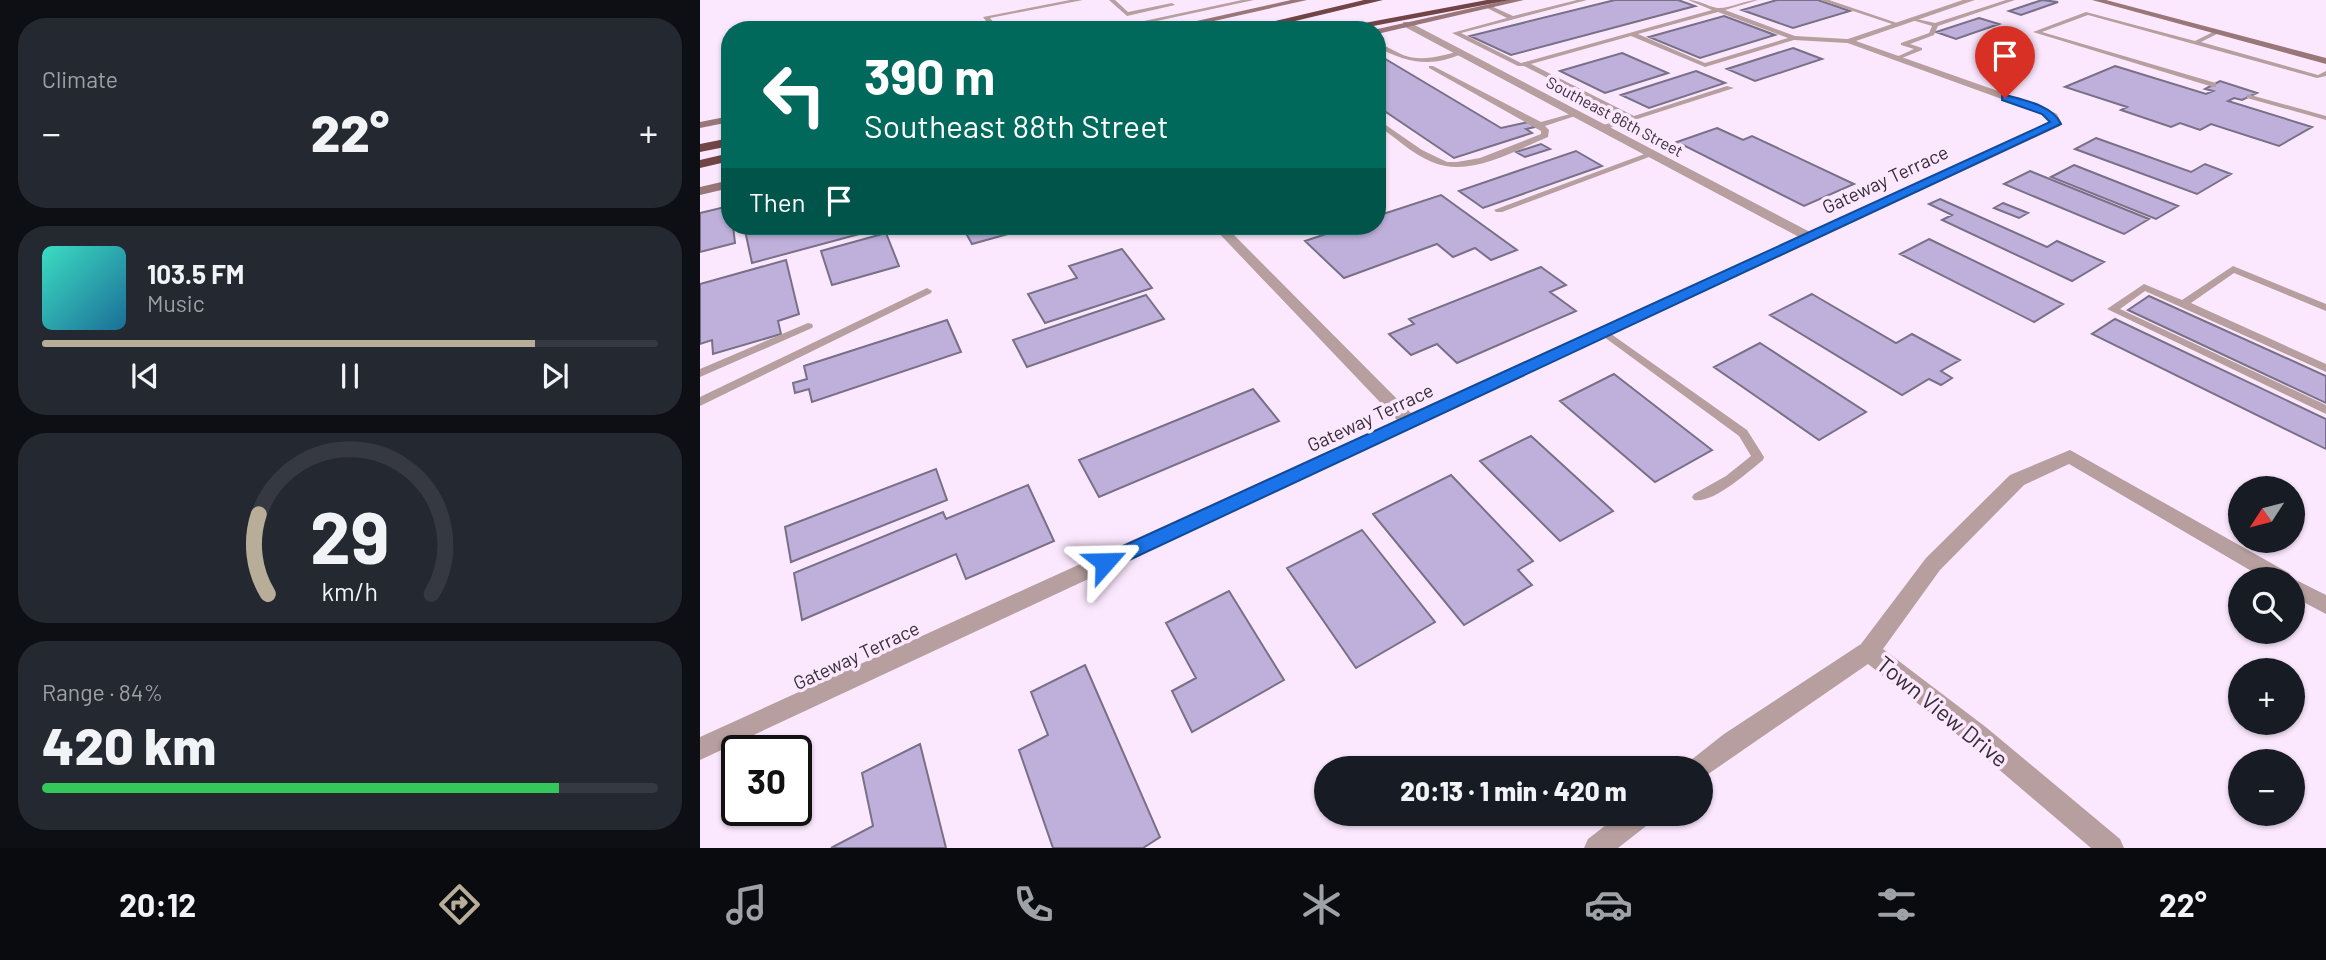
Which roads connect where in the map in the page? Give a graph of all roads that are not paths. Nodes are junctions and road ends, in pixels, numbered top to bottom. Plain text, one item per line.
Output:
1 (1080, 0) edge
2 (1112, 0) edge
3 (1251, 0) edge
4 (1303, 0) edge
5 (1378, 0) edge
6 (1505, 0) edge
7 (1520, 0) edge
8 (1584, 0) edge
9 (1690, 0) edge
10 (1755, 0) edge
11 (1823, 0) edge
12 (1971, 0) edge
13 (2012, 0) edge
14 (2096, 0) edge
15 (1060, 2) edge
16 (1169, 2) edge
17 (1418, 3) dead end
18 (1488, 6) junction
19 (1951, 7) junction
20 (1718, 10) junction
21 (1185, 13) junction
22 (1973, 13) junction
23 (1512, 18) junction
24 (1913, 19) junction
25 (988, 21) edge
26 (1147, 21) edge
27 (1197, 21) edge
28 (1203, 21) edge
29 (1283, 21) edge
30 (1339, 21) edge
31 (1384, 21) edge
32 (1406, 24) junction
33 (1897, 24) junction
34 (1936, 25) junction
35 (1386, 29) edge
36 (2217, 32) junction
37 (1631, 34) junction
38 (1794, 38) junction
39 (1847, 41) junction
40 (2195, 43) junction
41 (1386, 49) edge
42 (1460, 53) junction
43 (1895, 59) junction
44 (2326, 61) edge
45 (1525, 64) junction
46 (1431, 67) dead end
47 (2324, 76) edge
48 (2213, 85) dead end
49 (1730, 88) dead end
50 (2250, 96) dead end
51 (1577, 114) junction
52 (2326, 118) edge
53 (1635, 119) junction
54 (721, 121) edge
55 (700, 125) edge
56 (1540, 125) junction
57 (1386, 127) edge
58 (1603, 128) junction
59 (721, 144) edge
60 (700, 148) edge
61 (1653, 154) junction
62 (721, 159) edge
63 (700, 164) edge
64 (721, 186) edge
65 (700, 191) edge
66 (1499, 210) dead end
67 (1227, 235) edge
68 (1809, 237) junction
69 (927, 291) dead end
70 (2183, 304) junction
71 (2326, 308) edge
72 (808, 326) dead end
73 (1604, 332) junction
74 (2326, 368) edge
75 (700, 373) edge
76 (700, 402) edge
77 (2326, 410) edge
78 (1409, 422) junction
79 (1699, 497) dead end
80 (2260, 567) edge
81 (2305, 593) edge
82 (2326, 605) edge
83 (1869, 651) junction
84 (700, 750) edge
85 (1713, 758) edge
86 (1625, 826) edge
87 (1597, 848) edge
88 (2111, 848) edge

1 - 15 lane
2 - 16 lane
3 - 21 lane
4 - 28 main road
5 - 29 highway
6 - 31 highway
7 - 18 main road
8 - 23 lane
9 - 20 lane
10 - 20 lane
11 - 33 lane
12 - 19 street
13 - 22 lane
14 - 36 main road
15 - 25 lane
16 - 21 lane
17 - 30 highway
18 - 23 lane
18 - 32 main road
19 - 22 lane
19 - 24 street
20 - 37 lane
20 - 38 lane
21 - 26 lane
21 - 27 lane
22 - 34 lane
23 - 45 lane
24 - 33 street
24 - 34 lane
32 - 35 main road
32 - 42 street, Southeast 86th Street
33 - 39 street
34 - 43 lane
36 - 40 lane
36 - 44 main road
37 - 38 lane
37 - 45 lane
38 - 39 lane
39 - 43 street
40 - 47 lane
40 - 48 lane
41 - 42 lane
42 - 51 street, Southeast 86th Street
43 - 68 street, Gateway Terrace
45 - 53 lane
46 - 56 lane
49 - 53 lane
50 - 52 lane
51 - 56 lane
51 - 58 street, Southeast 86th Street
53 - 58 lane
54 - 55 main road
56 - 57 lane
58 - 61 street, Southeast 86th Street
59 - 60 highway
61 - 66 lane
61 - 68 street, Southeast 86th Street
62 - 63 highway
64 - 65 main road
67 - 78 street
68 - 73 street, Gateway Terrace
69 - 76 lane
70 - 71 lane
70 - 74 lane
70 - 77 lane
72 - 75 lane
73 - 78 street, Gateway Terrace
73 - 79 lane
78 - 84 street, Gateway Terrace
80 - 83 street
81 - 82 street
83 - 85 street, Town View Drive
83 - 88 street, Town View Drive
86 - 87 street

